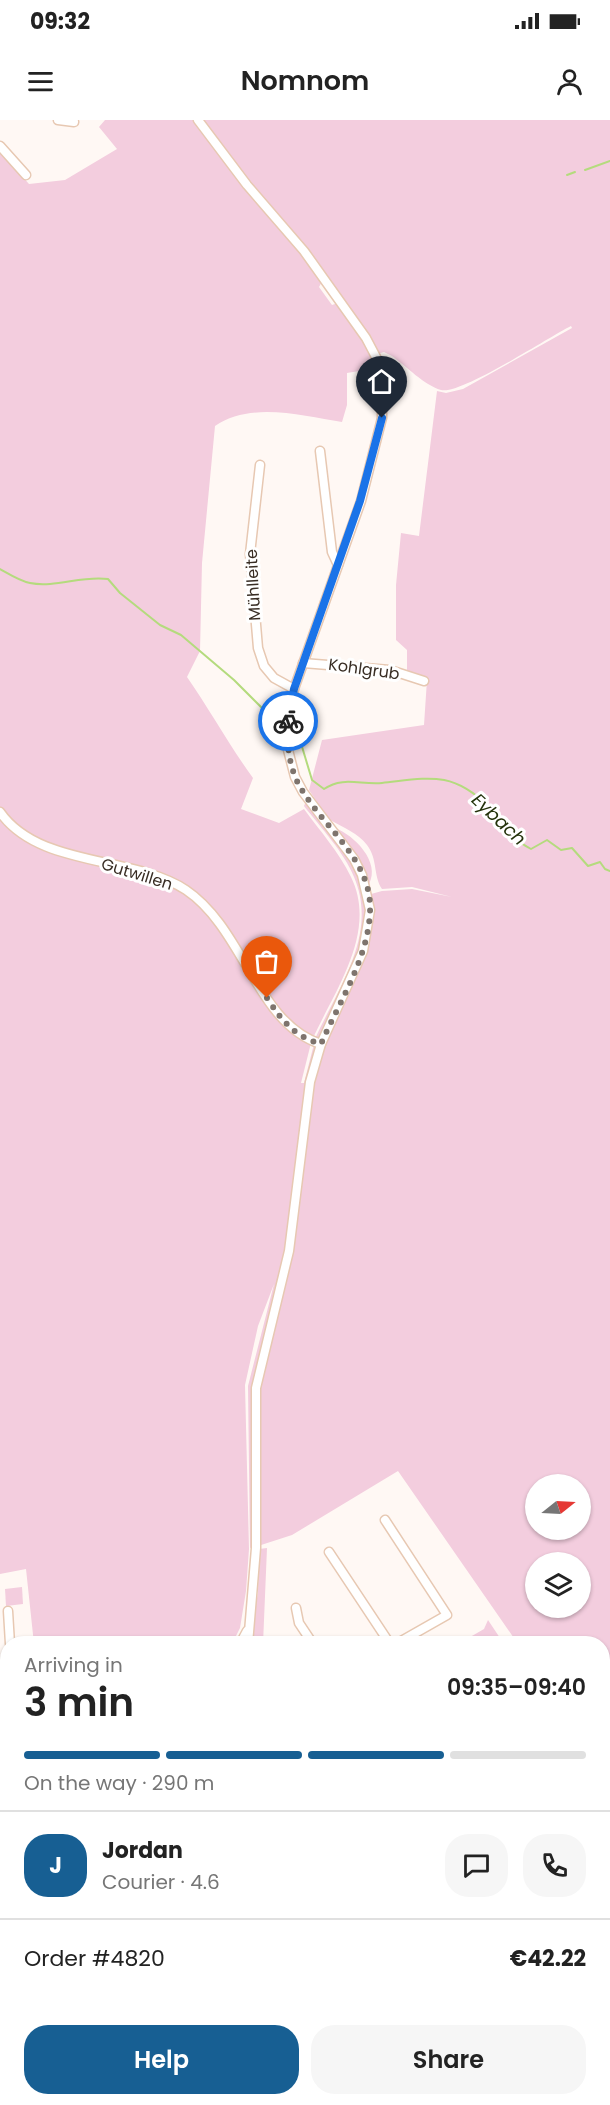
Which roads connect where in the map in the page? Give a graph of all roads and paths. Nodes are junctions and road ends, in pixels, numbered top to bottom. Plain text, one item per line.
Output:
1 (58, 120) edge
2 (198, 120) edge
3 (74, 122) dead end
4 (0, 146) edge
5 (26, 175) dead end
6 (320, 451) dead end
7 (260, 465) dead end
8 (338, 565) junction
9 (303, 663) junction
10 (424, 681) dead end
11 (294, 689) junction
12 (0, 812) edge
13 (321, 1044) junction
14 (385, 1520) dead end
15 (329, 1552) dead end
16 (296, 1608) dead end
17 (9, 1611) dead end
18 (248, 1628) junction
19 (10, 1636) edge
20 (244, 1636) edge
21 (248, 1636) edge
22 (307, 1636) edge
23 (385, 1636) edge
24 (410, 1636) edge

1 - 3 street
2 - 8 street
4 - 5 street
6 - 8 street
7 - 11 street, Mühlleite
8 - 9 street
9 - 10 street, Kohlgrub
9 - 11 street
11 - 13 street
12 - 13 street, Gutwillen
13 - 18 street
14 - 24 street
15 - 23 street
16 - 22 street
17 - 19 street
18 - 20 street
18 - 21 street

